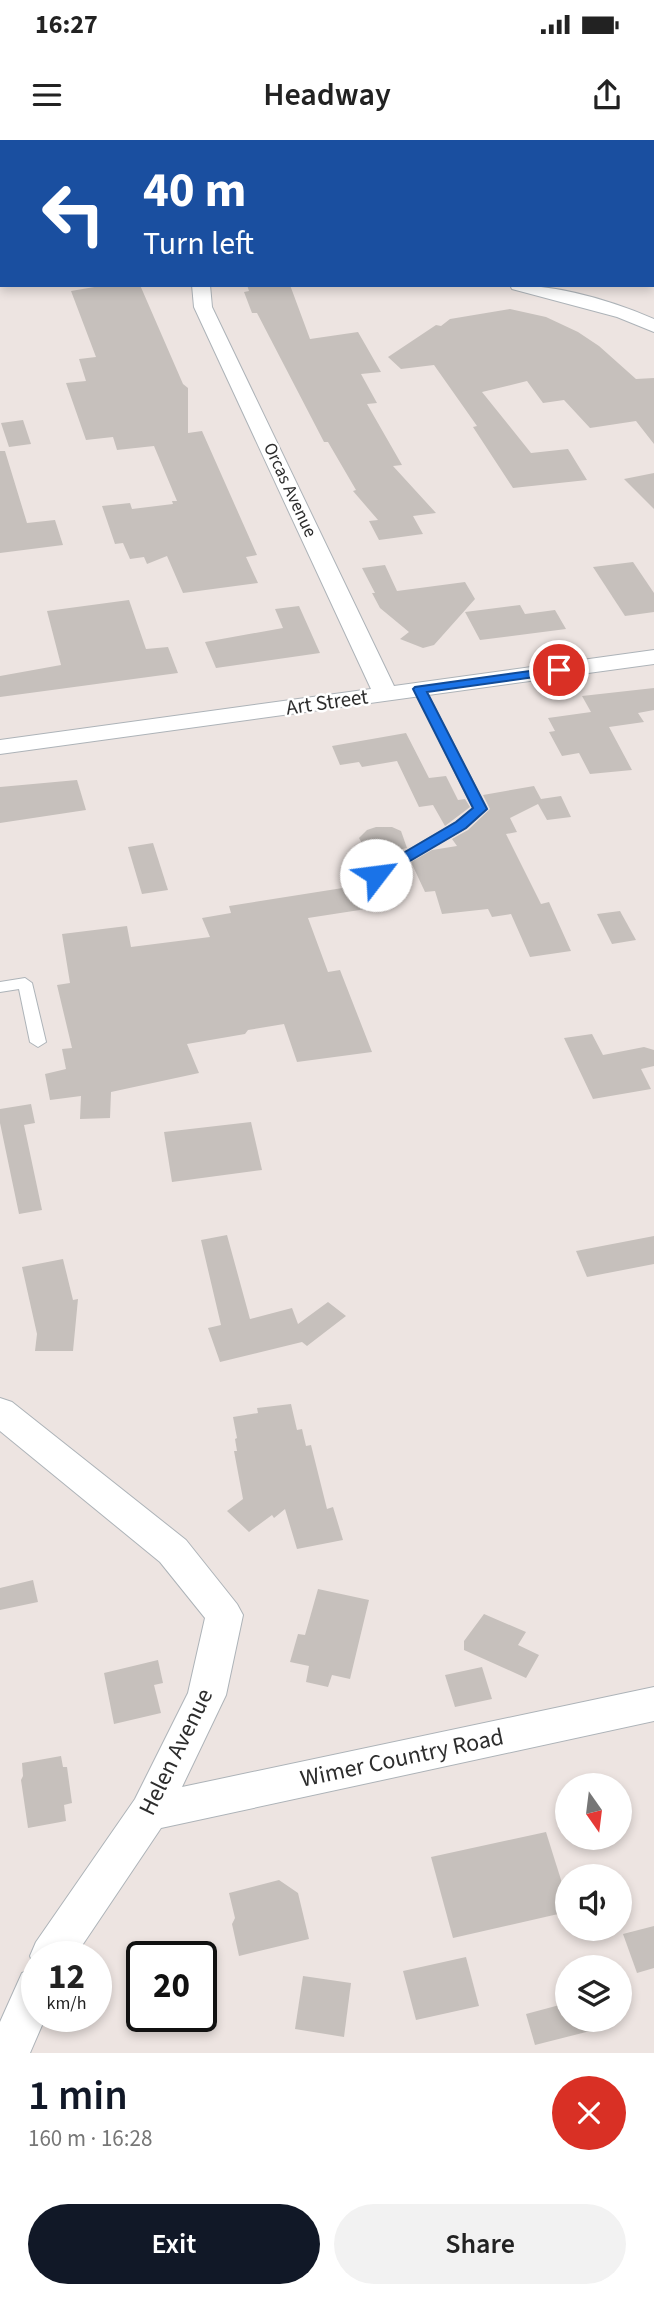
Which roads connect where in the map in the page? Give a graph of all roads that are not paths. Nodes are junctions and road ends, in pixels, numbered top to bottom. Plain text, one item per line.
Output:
1 (201, 287) edge
2 (526, 287) edge
3 (654, 326) edge
4 (654, 657) edge
5 (419, 689) junction
6 (386, 694) junction
7 (0, 747) edge
8 (376, 875) dead end
9 (0, 987) edge
10 (38, 1042) dead end
11 (0, 1412) edge
12 (654, 1703) edge
13 (149, 1812) junction
14 (61, 1941) edge
15 (21, 2024) edge
16 (8, 2053) edge

1 - 6 street, Orcas Avenue
2 - 3 street
4 - 5 street, Art Street
5 - 6 street, Art Street
5 - 8 lane
6 - 7 street, Art Street
9 - 10 lane
11 - 13 street, Helen Avenue
12 - 13 street, Wimer Country Road
13 - 14 street, Helen Avenue
15 - 16 street

